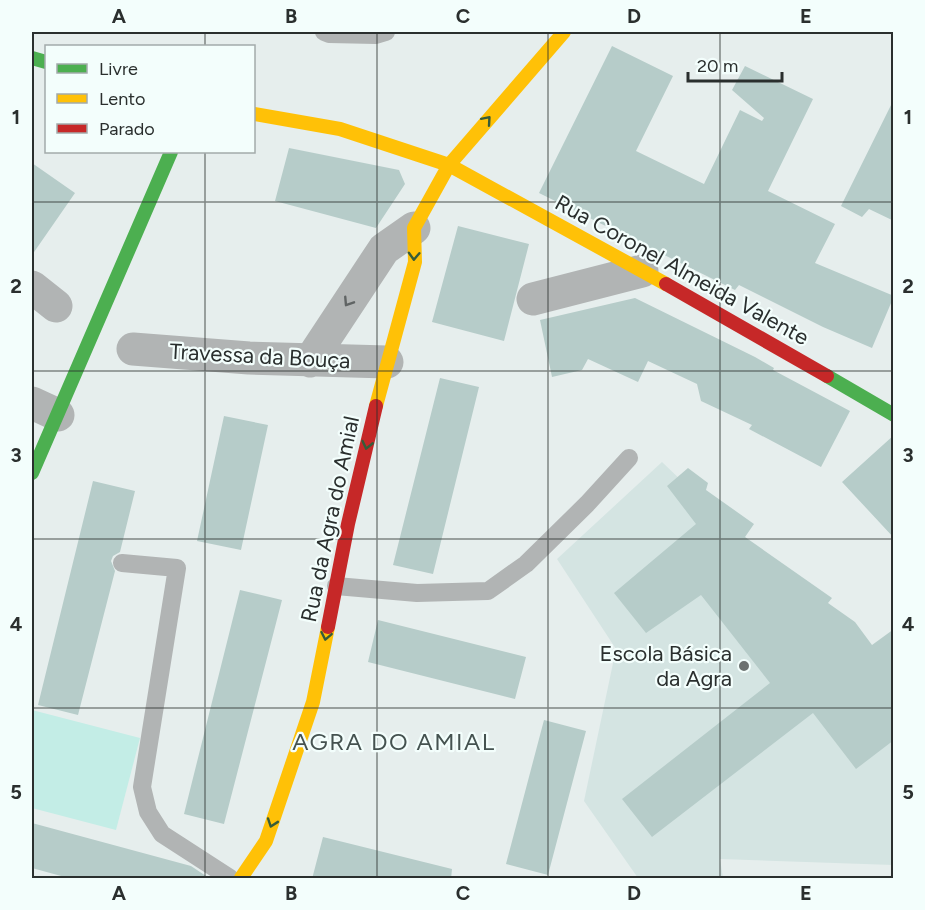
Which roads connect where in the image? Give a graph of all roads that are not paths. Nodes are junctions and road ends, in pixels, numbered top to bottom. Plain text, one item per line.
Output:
1 (324, 32) edge
2 (386, 32) edge
3 (564, 32) edge
4 (255, 114) edge
5 (171, 153) edge
6 (449, 165) junction
7 (414, 228) junction
8 (642, 271) junction
9 (533, 299) dead end
10 (133, 350) dead end
11 (310, 361) junction
12 (387, 362) junction
13 (45, 409) edge
14 (894, 414) edge
15 (629, 458) dead end
16 (32, 473) edge
17 (122, 563) dead end
18 (336, 585) junction
19 (230, 879) edge
20 (241, 879) edge

1 - 2 lane
6 -> 3 street
4 - 6 street, Rua Coronel Almeida Valente
5 - 13 street
6 - 7 street
6 - 8 street, Rua Coronel Almeida Valente
7 -> 11 street
7 -> 12 street, Rua da Agra do Amial
8 - 9 street
8 - 14 street, Rua Coronel Almeida Valente
10 - 11 street, Travessa da Bouça
11 - 12 street, Travessa da Bouça
12 -> 18 street, Rua da Agra do Amial
13 - 16 street
15 - 18 lane
17 - 19 lane
18 -> 20 street, Rua da Agra do Amial

